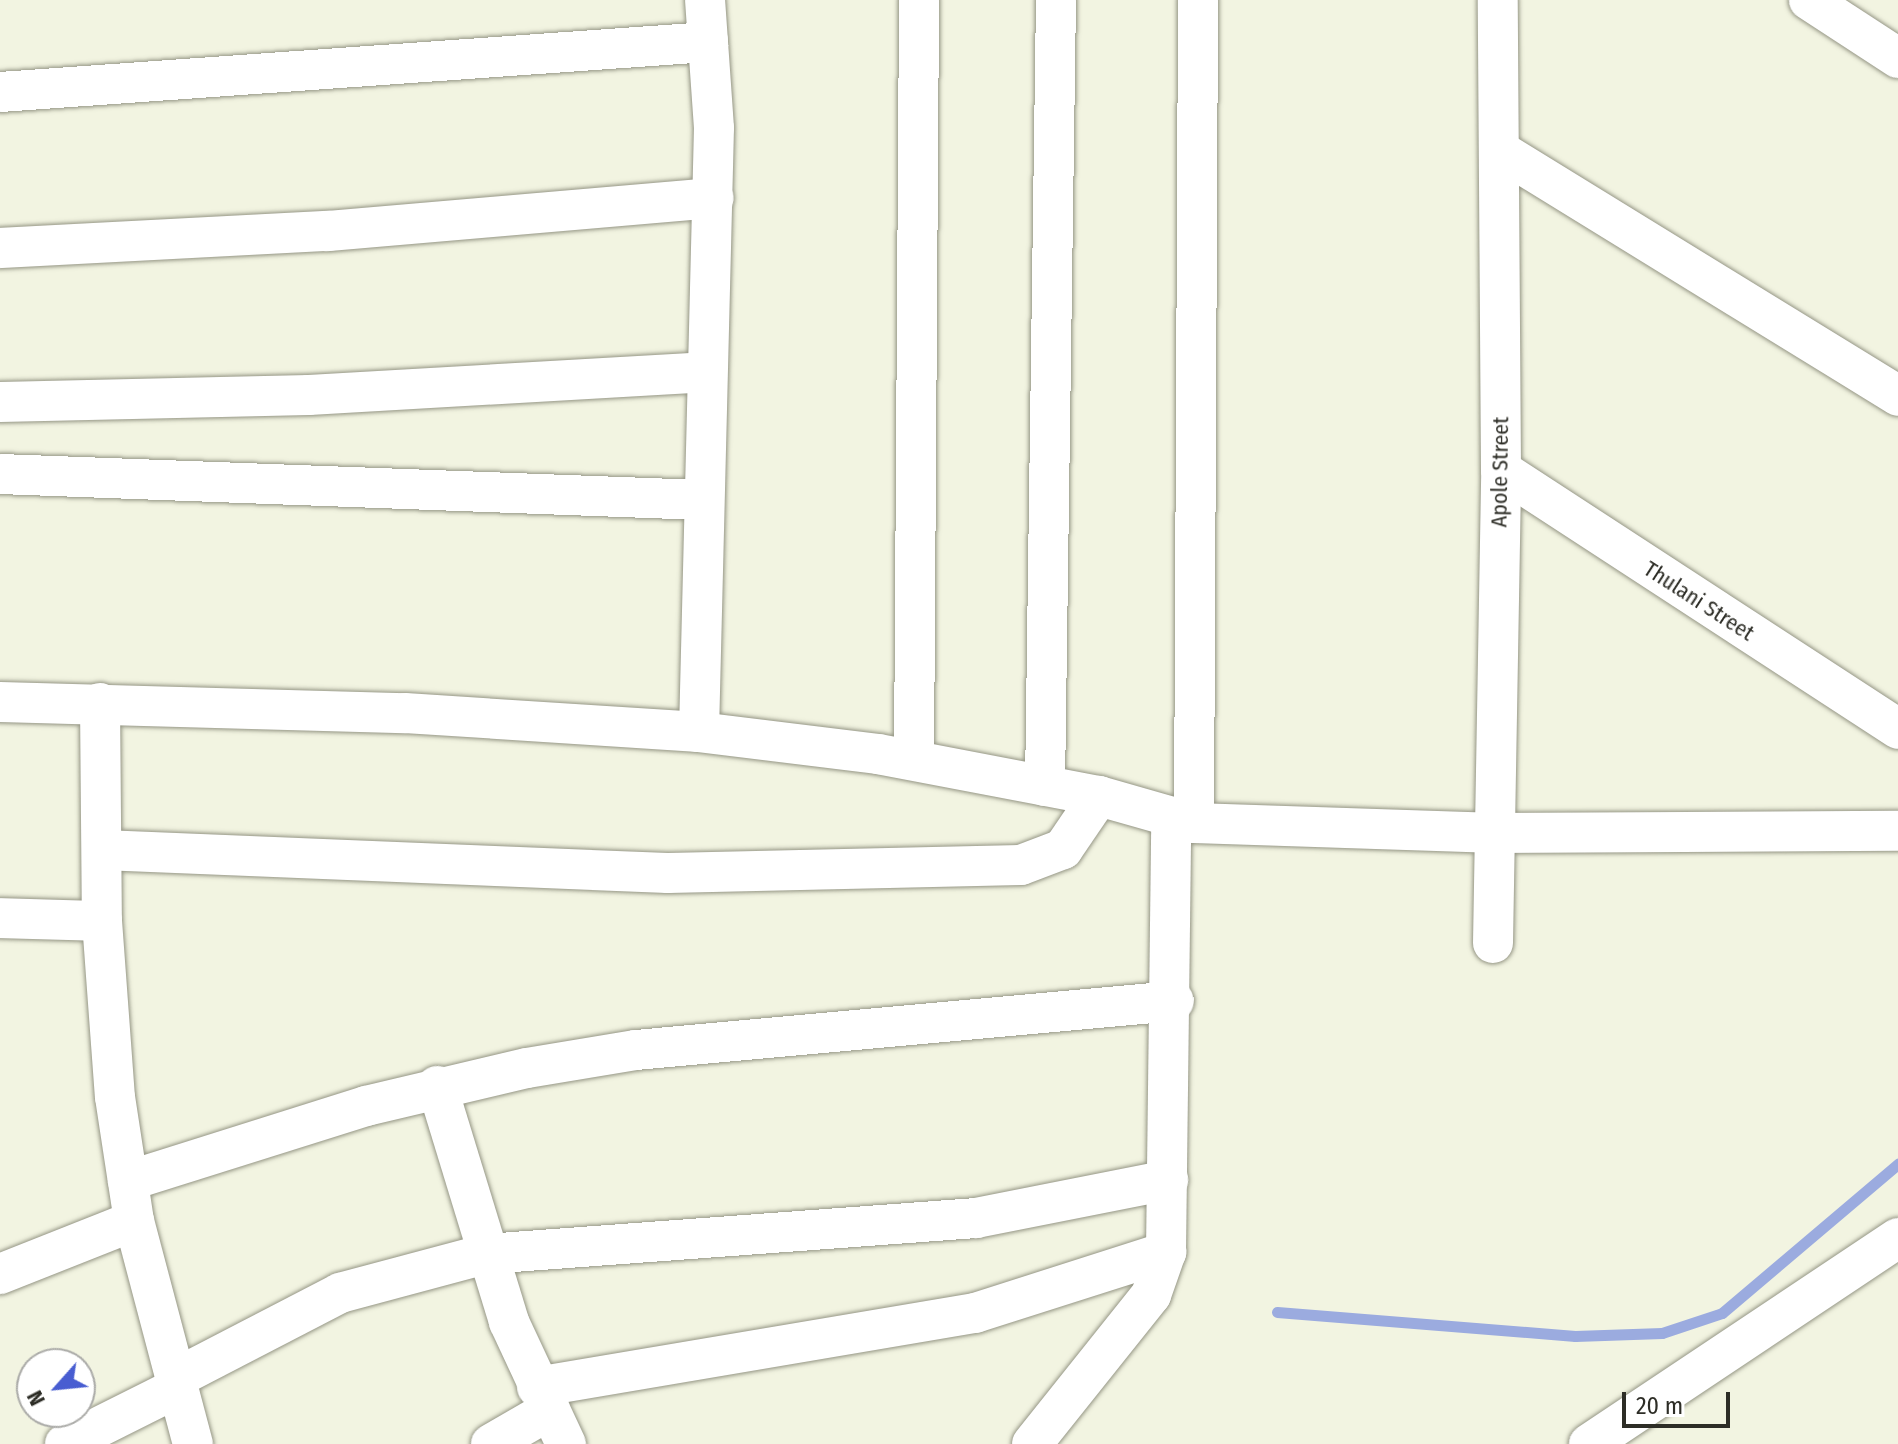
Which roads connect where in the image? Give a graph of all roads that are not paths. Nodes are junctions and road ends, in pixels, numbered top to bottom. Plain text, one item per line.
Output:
1 (705, 0) edge
2 (919, 0) edge
3 (1056, 0) edge
4 (1198, 0) edge
5 (1498, 0) edge
6 (1809, 0) edge
7 (708, 42) junction
8 (1898, 58) edge
9 (0, 92) edge
10 (1502, 152) junction
11 (714, 198) junction
12 (0, 248) edge
13 (704, 372) junction
14 (1898, 396) edge
15 (0, 402) edge
16 (1501, 470) junction
17 (0, 474) edge
18 (702, 500) junction
19 (0, 702) edge
20 (100, 703) junction
21 (1898, 729) edge
22 (699, 732) junction
23 (914, 760) junction
24 (1045, 786) junction
25 (1099, 796) junction
26 (1183, 822) junction
27 (1898, 831) edge
28 (1490, 833) junction
29 (102, 850) junction
30 (0, 918) edge
31 (102, 921) junction
32 (1493, 943) dead end
33 (1174, 1001) junction
34 (437, 1086) junction
35 (1168, 1180) junction
36 (128, 1181) junction
37 (134, 1221) junction
38 (1898, 1238) edge
39 (1166, 1252) junction
40 (486, 1254) junction
41 (0, 1274) edge
42 (177, 1382) junction
43 (551, 1414) edge
44 (65, 1444) edge
45 (193, 1444) edge
46 (491, 1444) edge
47 (1032, 1444) edge
48 (1589, 1444) edge

1 - 7 street
2 - 23 street
3 - 24 street
4 - 26 street
5 - 10 street, Apole Street
6 - 8 street
7 - 9 street
7 - 11 street
10 - 14 street
10 - 16 street, Apole Street
11 - 12 street
11 - 13 street
13 - 15 street
13 - 18 street
16 - 21 street, Thulani Street
16 - 28 street, Apole Street
17 - 18 street
18 - 22 street
19 - 20 street
20 - 22 street
20 - 29 street
22 - 23 street
23 - 24 street
24 - 25 street
25 - 26 street
25 - 29 street
26 - 28 street
26 - 33 street
27 - 28 street
28 - 32 street, Apole Street
29 - 31 street
30 - 31 street
31 - 36 street
33 - 34 street
33 - 35 street
34 - 36 street
34 - 40 street
35 - 39 street
35 - 40 street
36 - 37 street
37 - 41 street
37 - 42 street
38 - 48 street
39 - 43 street
39 - 47 street
40 - 42 street
40 - 43 street
42 - 44 street
42 - 45 street
43 - 46 street

